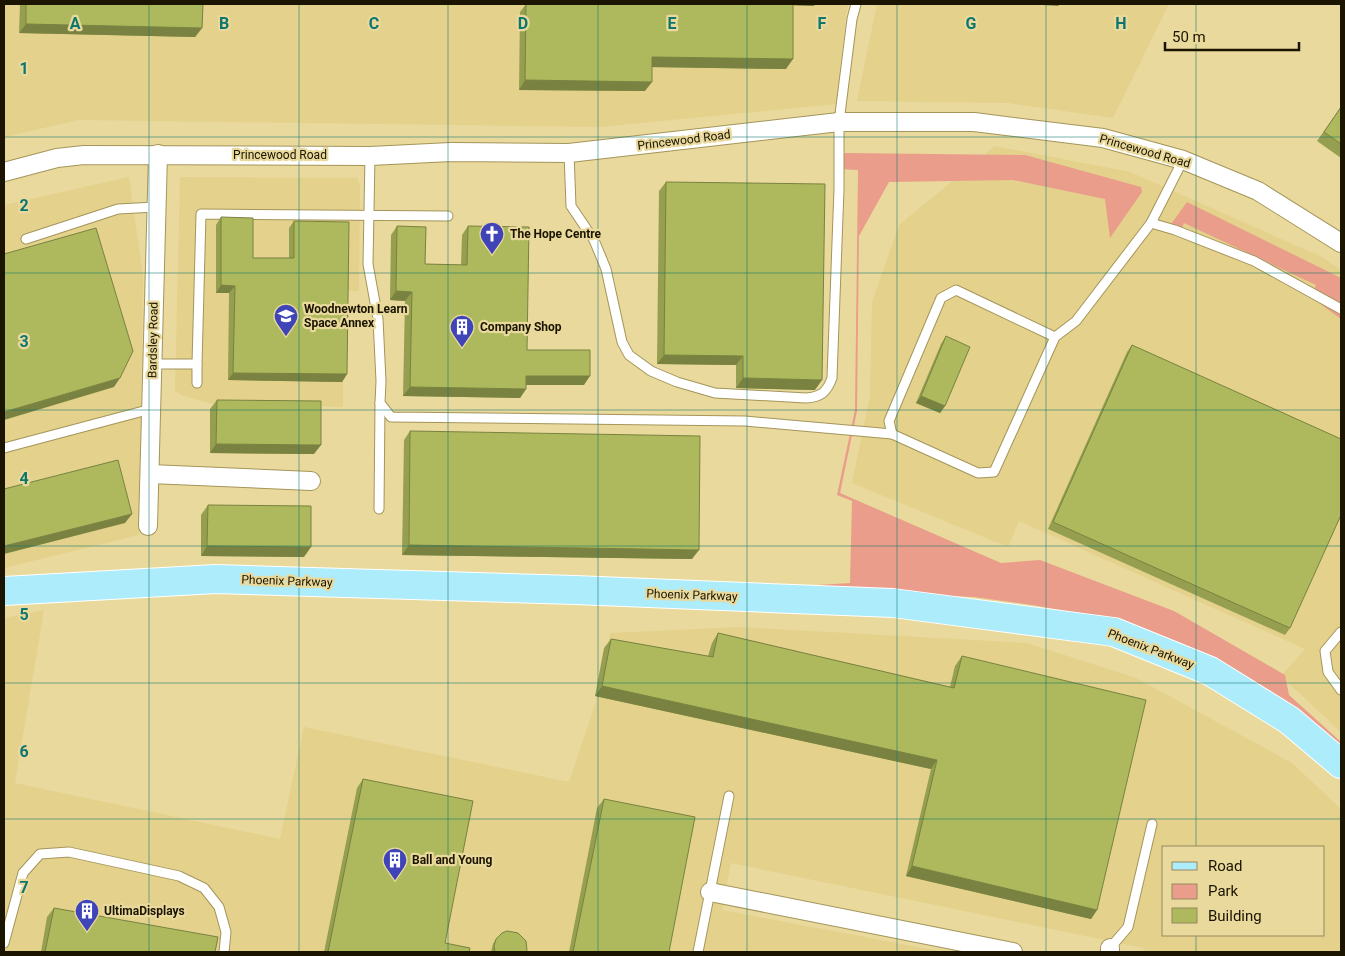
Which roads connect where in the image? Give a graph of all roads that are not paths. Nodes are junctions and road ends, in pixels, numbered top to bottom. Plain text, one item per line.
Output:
1 (856, 4) edge
2 (839, 122) junction
3 (569, 153) junction
4 (158, 154) junction
5 (370, 156) junction
6 (1183, 160) junction
7 (4, 172) edge
8 (156, 207) junction
9 (368, 216) junction
10 (448, 216) dead end
11 (1151, 223) junction
12 (26, 239) dead end
13 (1341, 243) edge
14 (1341, 309) edge
15 (1055, 337) junction
16 (153, 364) junction
17 (197, 364) junction
18 (197, 383) dead end
19 (380, 404) junction
20 (151, 408) junction
21 (892, 434) junction
22 (4, 448) edge
23 (150, 474) junction
24 (311, 481) dead end
25 (379, 509) dead end
26 (148, 526) dead end
27 (4, 591) edge
28 (1341, 632) edge
29 (1341, 690) edge
30 (1341, 764) edge
31 (729, 796) dead end
32 (1152, 824) dead end
33 (710, 892) junction
34 (4, 943) edge
35 (1110, 950) edge
36 (1003, 951) edge
37 (224, 952) edge
38 (698, 952) edge

1 - 2 lane
2 - 3 street, Princewood Road
2 - 3 lane
2 - 6 street, Princewood Road
3 - 5 street, Princewood Road
4 - 5 street, Princewood Road
4 - 7 street, Princewood Road
4 - 8 street, Bardsley Road
5 - 9 lane
6 - 11 lane
6 - 13 street, Princewood Road
8 - 12 lane
8 - 16 street, Bardsley Road
9 - 10 lane
9 - 17 lane
9 - 19 lane
11 - 14 lane
11 - 15 lane
15 - 21 lane
15 - 21 lane
16 - 17 lane
16 - 20 street, Bardsley Road
17 - 18 lane
19 - 21 lane
19 - 25 lane
20 - 22 lane
20 - 23 street, Bardsley Road
23 - 24 street
23 - 26 street, Bardsley Road
27 - 30 main road, Phoenix Parkway
28 - 29 lane
31 - 33 lane
32 - 35 lane
33 - 36 street
33 - 38 lane
34 - 37 lane

